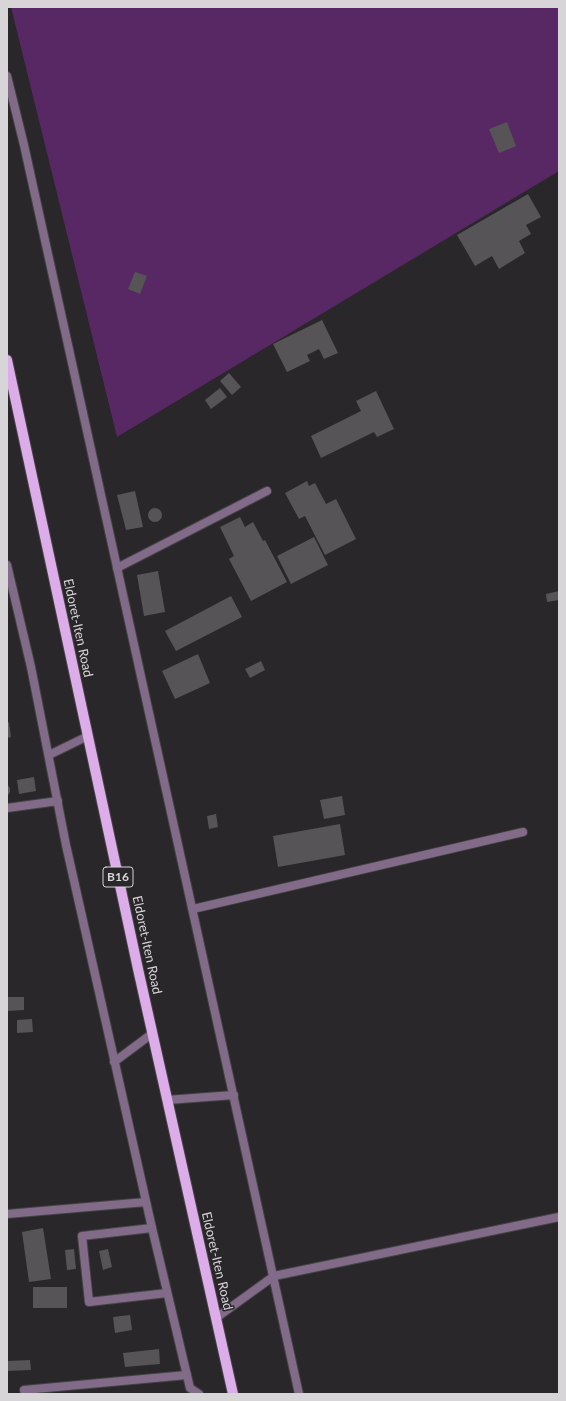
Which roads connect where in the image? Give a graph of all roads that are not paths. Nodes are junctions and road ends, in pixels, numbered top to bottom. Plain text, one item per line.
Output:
1 (7, 76) edge
2 (7, 360) edge
3 (267, 491) dead end
4 (7, 565) edge
5 (117, 568) junction
6 (88, 736) junction
7 (49, 755) junction
8 (58, 801) junction
9 (7, 808) edge
10 (522, 832) dead end
11 (193, 909) junction
12 (152, 1033) junction
13 (114, 1062) junction
14 (234, 1095) junction
15 (168, 1100) junction
16 (146, 1202) junction
17 (7, 1214) edge
18 (559, 1217) edge
19 (152, 1228) junction
20 (274, 1276) junction
21 (167, 1294) junction
22 (216, 1318) junction
23 (187, 1375) junction
24 (25, 1394) edge
25 (199, 1394) edge
26 (233, 1394) edge
27 (299, 1394) edge

1 - 5 street
2 - 6 main road, Eldoret-Iten Road / B16
3 - 5 street
4 - 7 street
5 - 11 street
6 - 7 street
6 - 12 main road, Eldoret-Iten Road / B16
7 - 8 street
8 - 9 street
8 - 13 street
10 - 11 street
11 - 14 street
12 - 13 street
12 - 15 main road, Eldoret-Iten Road / B16
13 - 16 street
14 - 15 street
14 - 20 street
15 - 22 main road, Eldoret-Iten Road / B16
16 - 17 street
16 - 19 street
18 - 20 street
19 - 21 street
19 - 21 street
20 - 22 street
20 - 27 street
21 - 23 street
22 - 26 main road, Eldoret-Iten Road / B16
23 - 24 street
23 - 25 street

